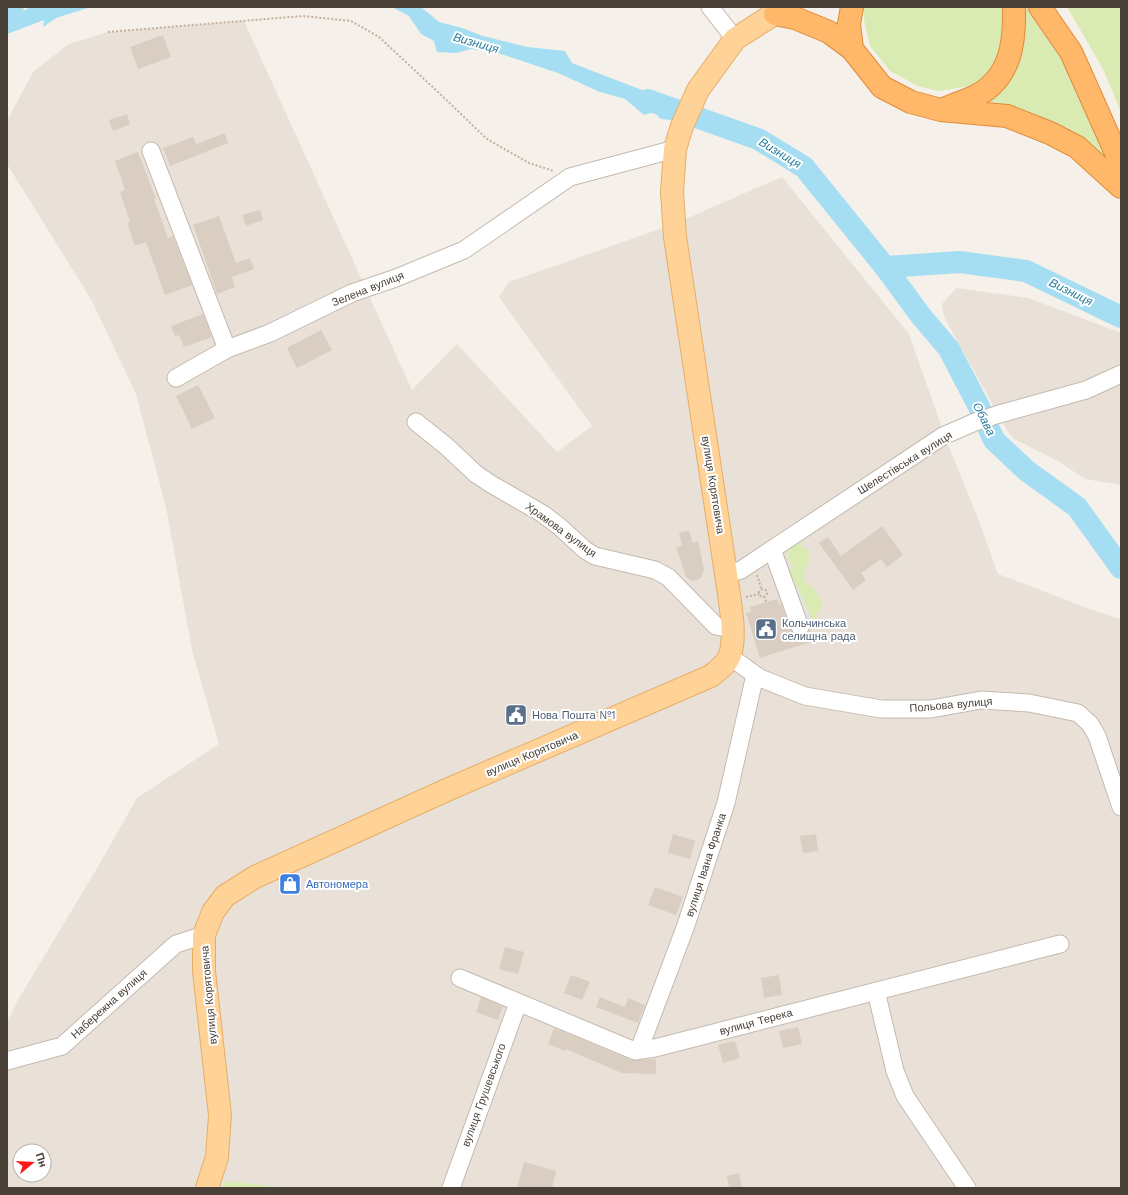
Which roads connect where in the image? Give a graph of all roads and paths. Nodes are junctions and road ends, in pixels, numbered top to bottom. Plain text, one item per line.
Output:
1 (710, 7) edge
2 (852, 7) edge
3 (1014, 7) edge
4 (1040, 7) edge
5 (780, 11) edge
6 (108, 32) dead end
7 (735, 39) junction
8 (852, 49) junction
9 (941, 110) junction
10 (675, 149) junction
11 (151, 151) dead end
12 (1121, 164) edge
13 (570, 177) junction
14 (1121, 187) edge
15 (227, 349) junction
16 (1121, 374) edge
17 (176, 378) dead end
18 (416, 422) dead end
19 (775, 556) junction
20 (726, 574) junction
21 (757, 574) junction
22 (750, 578) dead end
23 (762, 588) junction
24 (759, 594) junction
25 (745, 596) dead end
26 (764, 596) junction
27 (766, 602) dead end
28 (800, 627) dead end
29 (732, 629) junction
30 (730, 656) junction
31 (755, 675) junction
32 (1121, 807) edge
33 (204, 935) junction
34 (1060, 944) dead end
35 (460, 978) dead end
36 (876, 991) junction
37 (518, 1003) junction
38 (639, 1050) junction
39 (7, 1061) edge
40 (207, 1188) edge
41 (451, 1188) edge
42 (967, 1188) edge

1 - 7 street
2 - 8 highway
3 - 9 highway
4 - 12 highway
5 - 7 main road
5 - 8 highway
6 - 13 path
7 - 10 main road, вулиця Корятовича
8 - 9 highway
9 - 14 highway
10 - 13 street, Зелена вулиця
10 - 20 main road, вулиця Корятовича
11 - 15 street
13 - 15 street, Зелена вулиця
15 - 17 street, Зелена вулиця
16 - 19 street, Шелестівська вулиця
18 - 29 street, Храмова вулиця
19 - 20 street, Шелестівська вулиця
19 - 21 path
19 - 28 street
20 - 29 main road, вулиця Корятовича
21 - 22 path
21 - 23 path
23 - 24 path
23 - 26 path
24 - 25 path
24 - 26 path
26 - 27 path
29 - 30 main road, вулиця Корятовича
30 - 31 street, Польова вулиця
30 - 33 main road, вулиця Корятовича
31 - 32 street, Польова вулиця
31 - 38 street, вулиця Івана Франка
33 - 39 street, Набережна вулиця
33 - 40 main road, вулиця Корятовича
34 - 36 street, вулиця Терека
35 - 37 street, вулиця Терека
36 - 38 street, вулиця Терека
36 - 42 street
37 - 38 street, вулиця Терека
37 - 41 street, вулиця Грушевського

